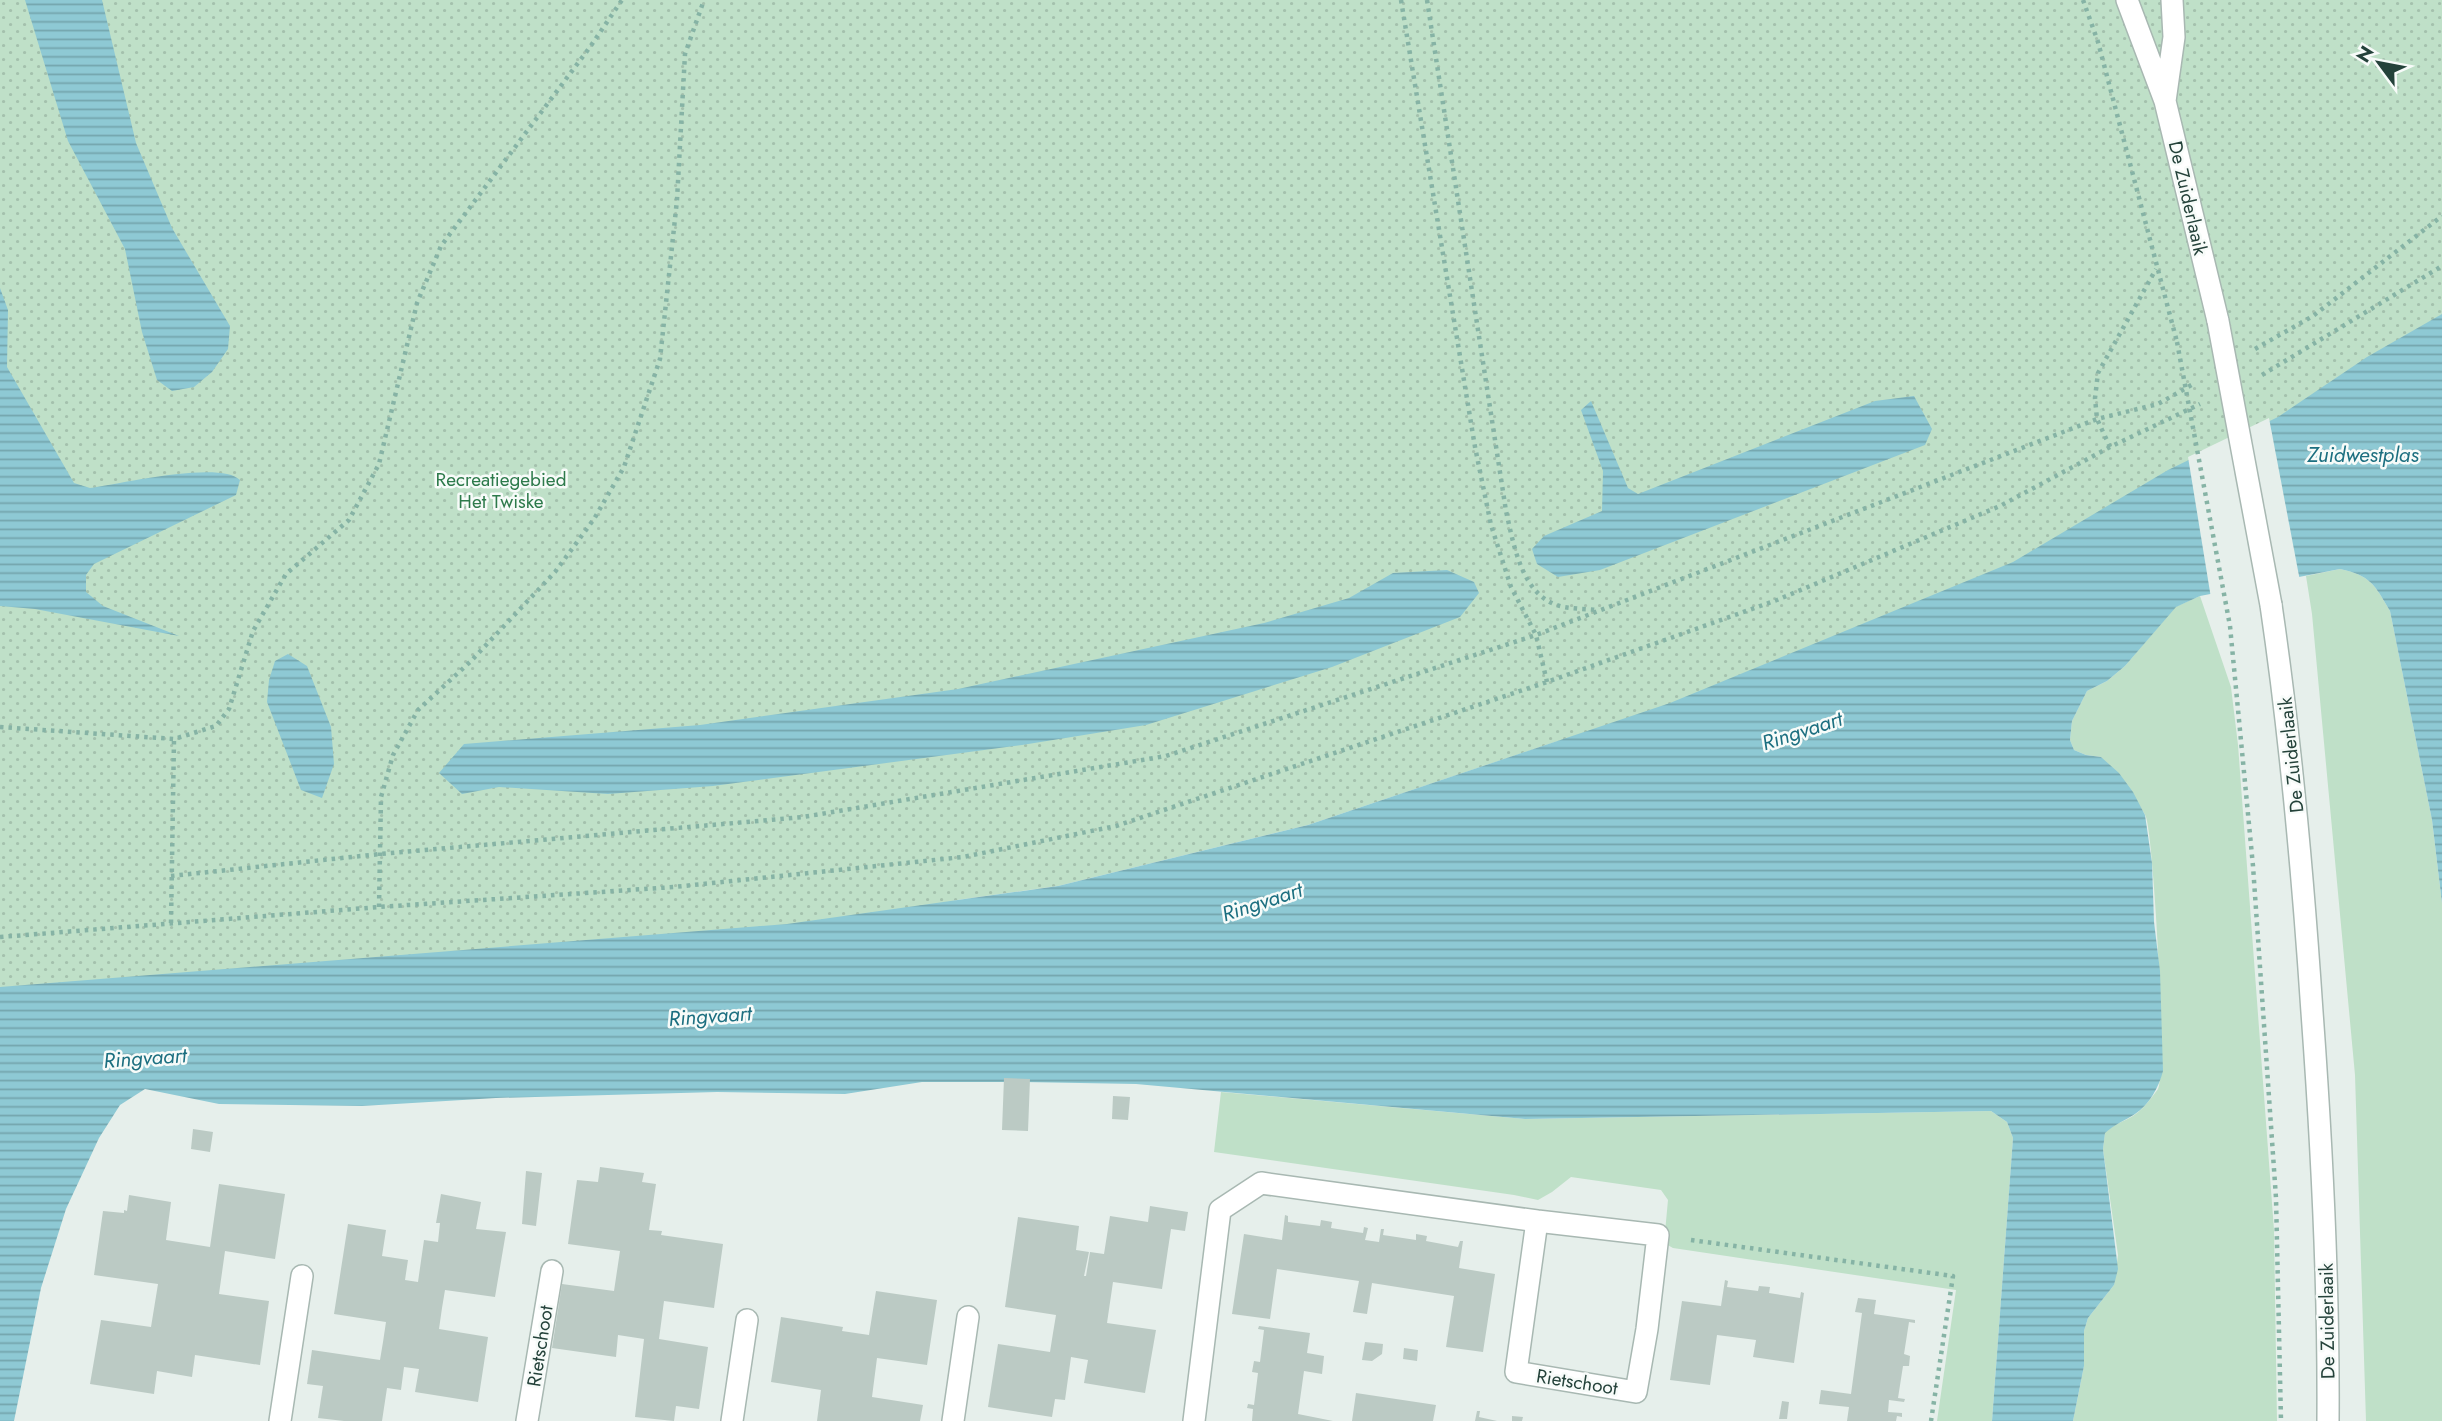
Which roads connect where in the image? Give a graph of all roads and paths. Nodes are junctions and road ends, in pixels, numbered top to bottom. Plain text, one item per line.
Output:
1 (622, 0) edge
2 (704, 0) edge
3 (1401, 0) edge
4 (1427, 0) edge
5 (2083, 0) edge
6 (2127, 0) edge
7 (2172, 0) edge
8 (2165, 101) junction
9 (2442, 216) edge
10 (2442, 266) edge
11 (2156, 268) junction
12 (2253, 350) dead end
13 (2261, 376) dead end
14 (2205, 377) dead end
15 (2211, 399) dead end
16 (2097, 419) junction
17 (2110, 447) junction
18 (1601, 610) junction
19 (1535, 635) junction
20 (1547, 682) junction
21 (0, 727) edge
22 (174, 739) junction
23 (380, 854) junction
24 (171, 876) junction
25 (379, 907) junction
26 (171, 923) junction
27 (0, 937) edge
28 (1537, 1221) junction
29 (1658, 1235) junction
30 (552, 1271) dead end
31 (302, 1276) dead end
32 (968, 1317) dead end
33 (747, 1320) dead end
34 (281, 1421) edge
35 (527, 1421) edge
36 (732, 1421) edge
37 (953, 1421) edge
38 (1194, 1421) edge
39 (1931, 1421) edge
40 (2281, 1421) edge
41 (2328, 1421) edge

1 - 22 path
2 - 23 path
3 - 19 path
4 - 18 path
5 - 11 path
6 - 8 street, De Zuiderlaaik
7 - 8 street, De Zuiderlaaik
8 - 41 street, De Zuiderlaaik, bridge
9 - 12 path
10 - 13 path
11 - 16 path
11 - 40 path, bridge
14 - 16 path
15 - 17 path
16 - 17 path
16 - 18 path
17 - 20 path
18 - 19 path
19 - 20 path
19 - 23 path
20 - 25 path
21 - 22 path
22 - 24 path
23 - 24 path
23 - 25 path
24 - 26 path
25 - 26 path
26 - 27 path
28 - 29 street
28 - 29 street, Rietschoot
28 - 38 street
29 - 39 path
30 - 35 street, Rietschoot
31 - 34 street
32 - 37 street
33 - 36 street

